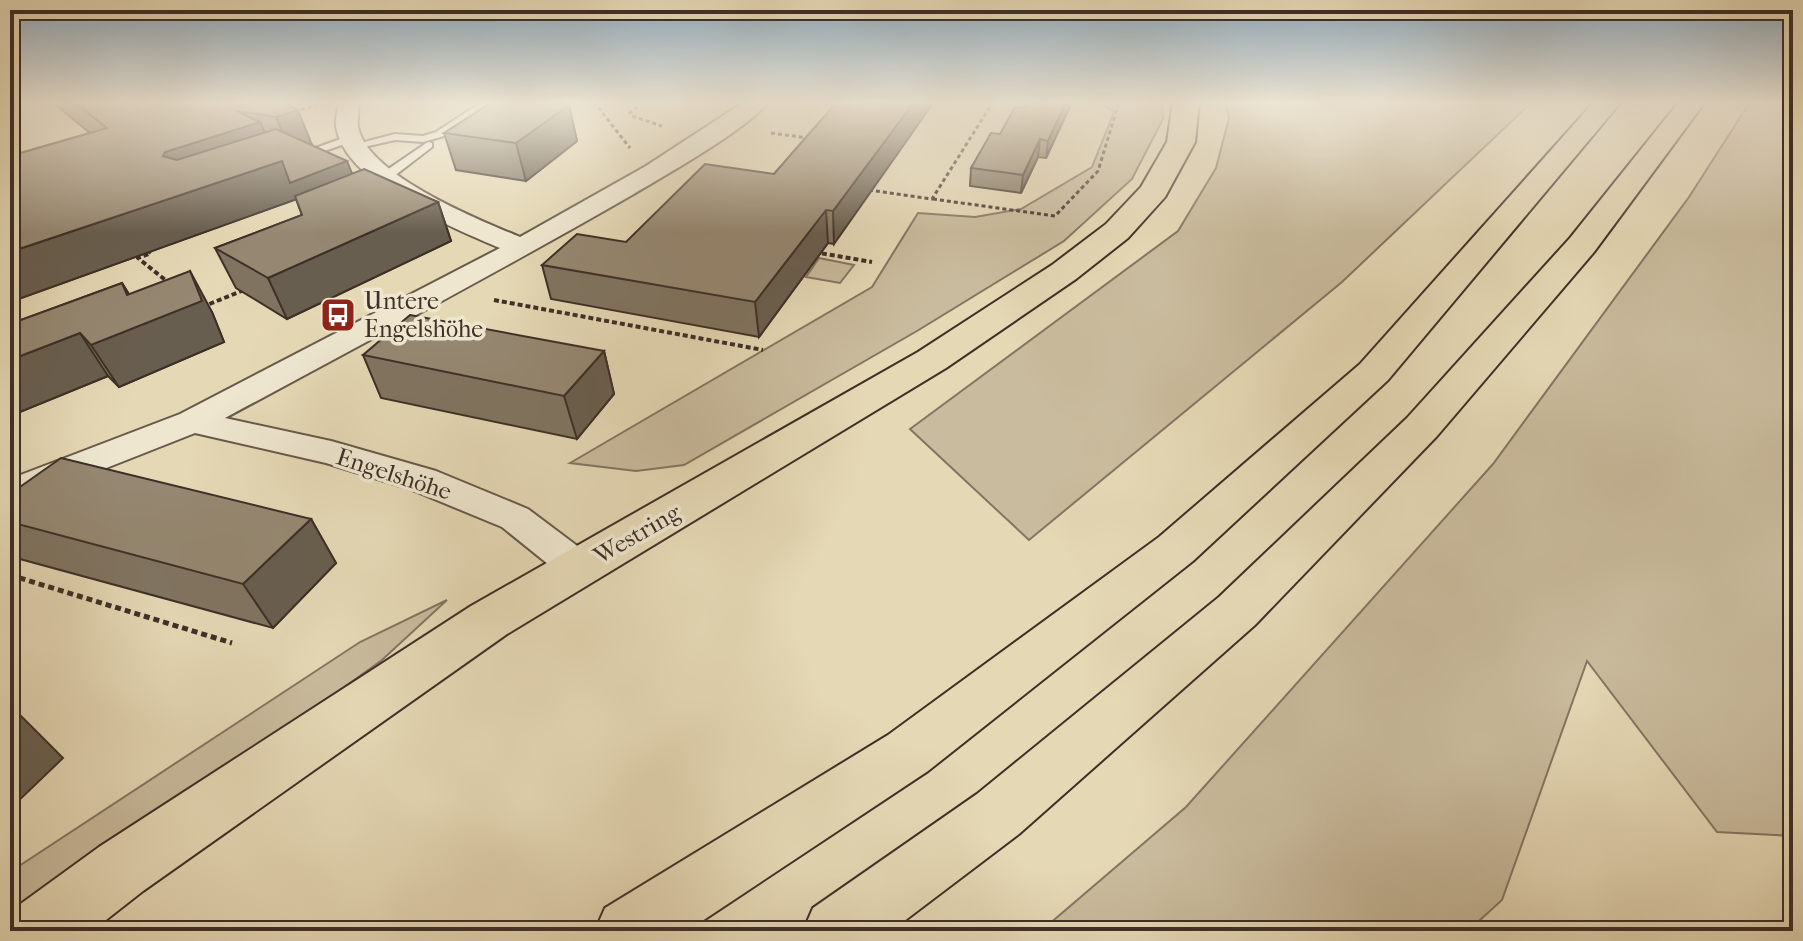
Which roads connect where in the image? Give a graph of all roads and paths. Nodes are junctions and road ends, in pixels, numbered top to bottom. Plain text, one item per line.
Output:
1 (340, 146) edge
2 (355, 146) edge
3 (427, 146) edge
4 (627, 146) edge
5 (694, 146) edge
6 (807, 146) edge
7 (965, 146) edge
8 (1106, 146) edge
9 (1179, 146) edge
10 (1570, 146) edge
11 (1658, 146) edge
12 (804, 150) edge
13 (292, 158) edge
14 (655, 171) junction
15 (391, 187) junction
16 (855, 188) edge
17 (932, 199) junction
18 (143, 247) edge
19 (522, 247) junction
20 (810, 252) edge
21 (872, 262) dead end
22 (256, 285) edge
23 (175, 288) edge
24 (442, 290) junction
25 (199, 308) edge
26 (10, 312) edge
27 (30, 332) edge
28 (763, 350) dead end
29 (192, 422) junction
30 (10, 493) edge
31 (578, 567) junction
32 (10, 575) edge
33 (232, 643) dead end
34 (38, 931) edge
35 (628, 931) edge
36 (836, 931) edge

1 - 13 lane
2 - 15 street
3 - 15 lane
4 - 14 path
5 - 14 street
6 - 12 path
7 - 17 path
8 - 17 path
9 - 31 main road, Westring
10 - 35 main road
11 - 36 main road
14 - 19 street
15 - 19 street
16 - 17 path
18 - 23 path
19 - 24 street
20 - 21 path
22 - 25 path
24 - 28 path
24 - 29 street
26 - 27 path
29 - 30 street
29 - 31 street, Engelshöhe
31 - 34 main road, Westring
32 - 33 path

